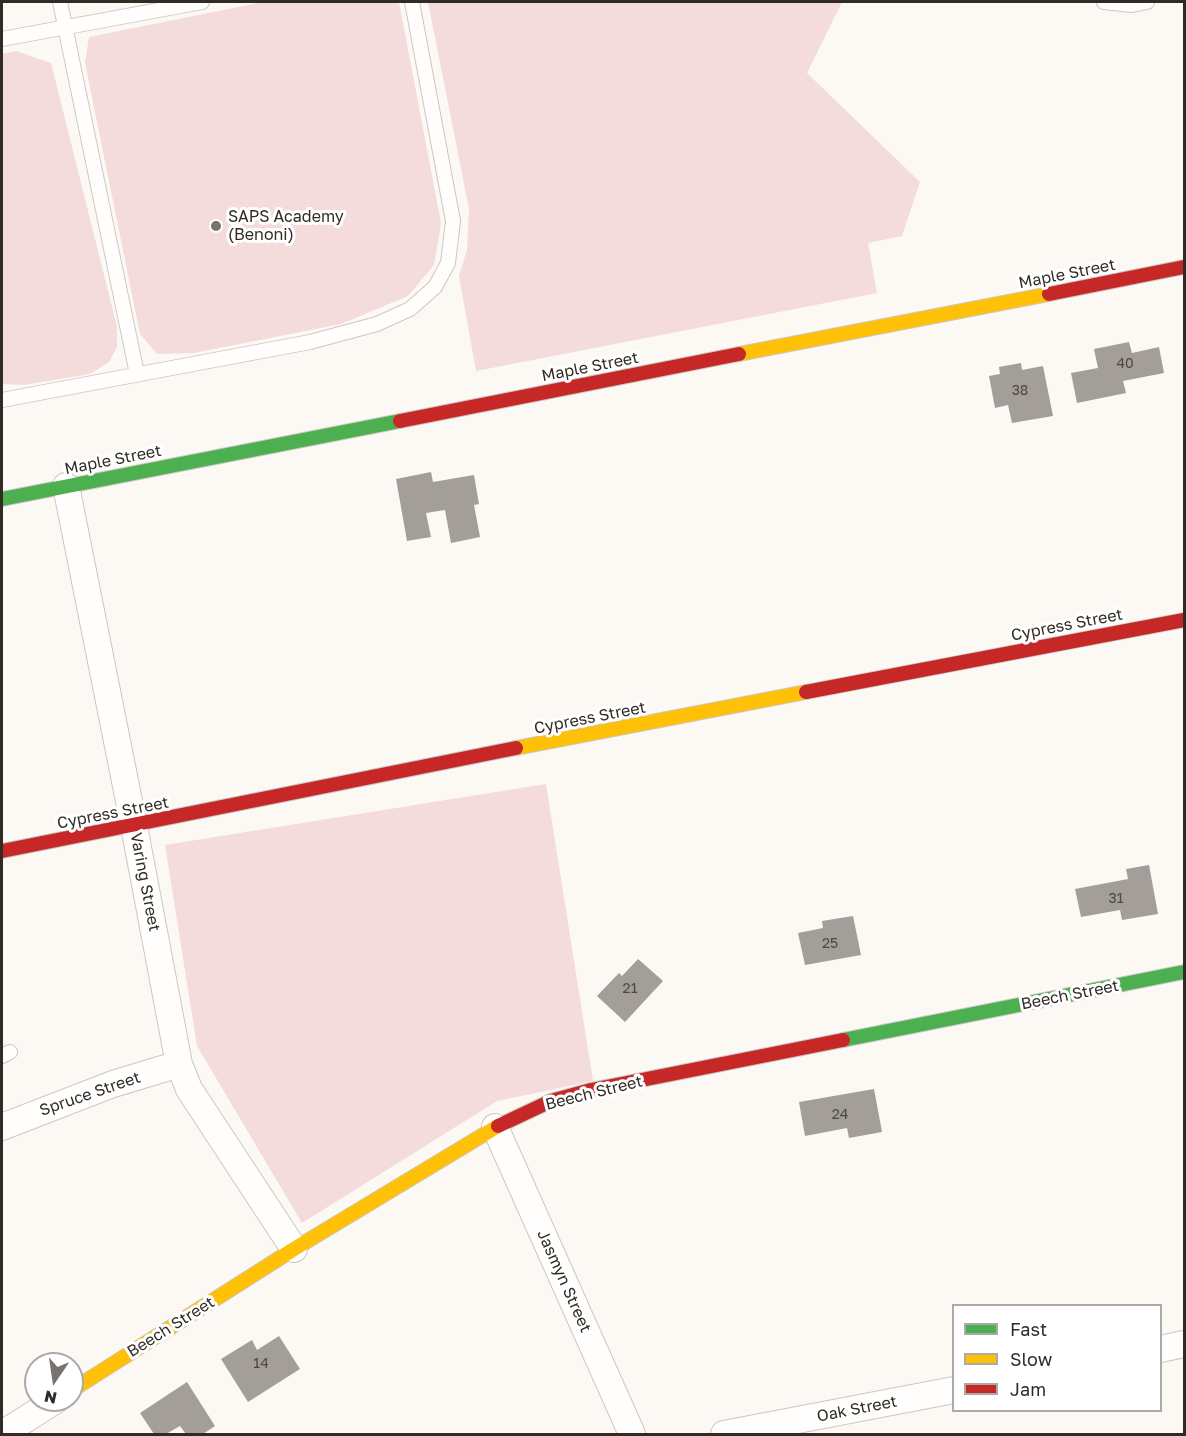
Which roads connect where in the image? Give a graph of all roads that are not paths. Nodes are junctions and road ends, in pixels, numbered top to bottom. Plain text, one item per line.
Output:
1 (60, 2) edge
2 (201, 2) edge
3 (412, 2) edge
4 (1104, 2) edge
5 (1147, 2) edge
6 (65, 27) junction
7 (2, 39) edge
8 (1185, 267) edge
9 (137, 374) junction
10 (2, 400) edge
11 (66, 486) junction
12 (2, 499) edge
13 (1185, 620) edge
14 (134, 826) junction
15 (2, 851) edge
16 (1185, 972) edge
17 (179, 1064) junction
18 (2, 1127) edge
19 (495, 1127) junction
20 (294, 1249) junction
21 (1185, 1344) edge
22 (1162, 1349) edge
23 (84, 1382) edge
24 (952, 1390) edge
25 (37, 1412) edge
26 (2, 1434) edge
27 (632, 1434) edge
28 (724, 1434) edge

1 - 6 lane
2 - 6 lane
3 - 9 lane
4 - 5 lane
6 - 7 lane
6 - 9 lane
8 - 11 street, Maple Street
9 - 10 lane
11 - 12 street, Maple Street
11 - 14 street, Varing Street
13 - 14 street, Cypress Street
14 - 15 street, Cypress Street
14 - 17 street, Varing Street
16 - 19 street, Beech Street
17 - 18 street, Spruce Street
17 - 20 street, Varing Street
19 - 20 street, Beech Street
19 - 27 street, Jasmyn Street
20 - 23 street, Beech Street
21 - 22 street
24 - 28 street, Oak Street
25 - 26 street

